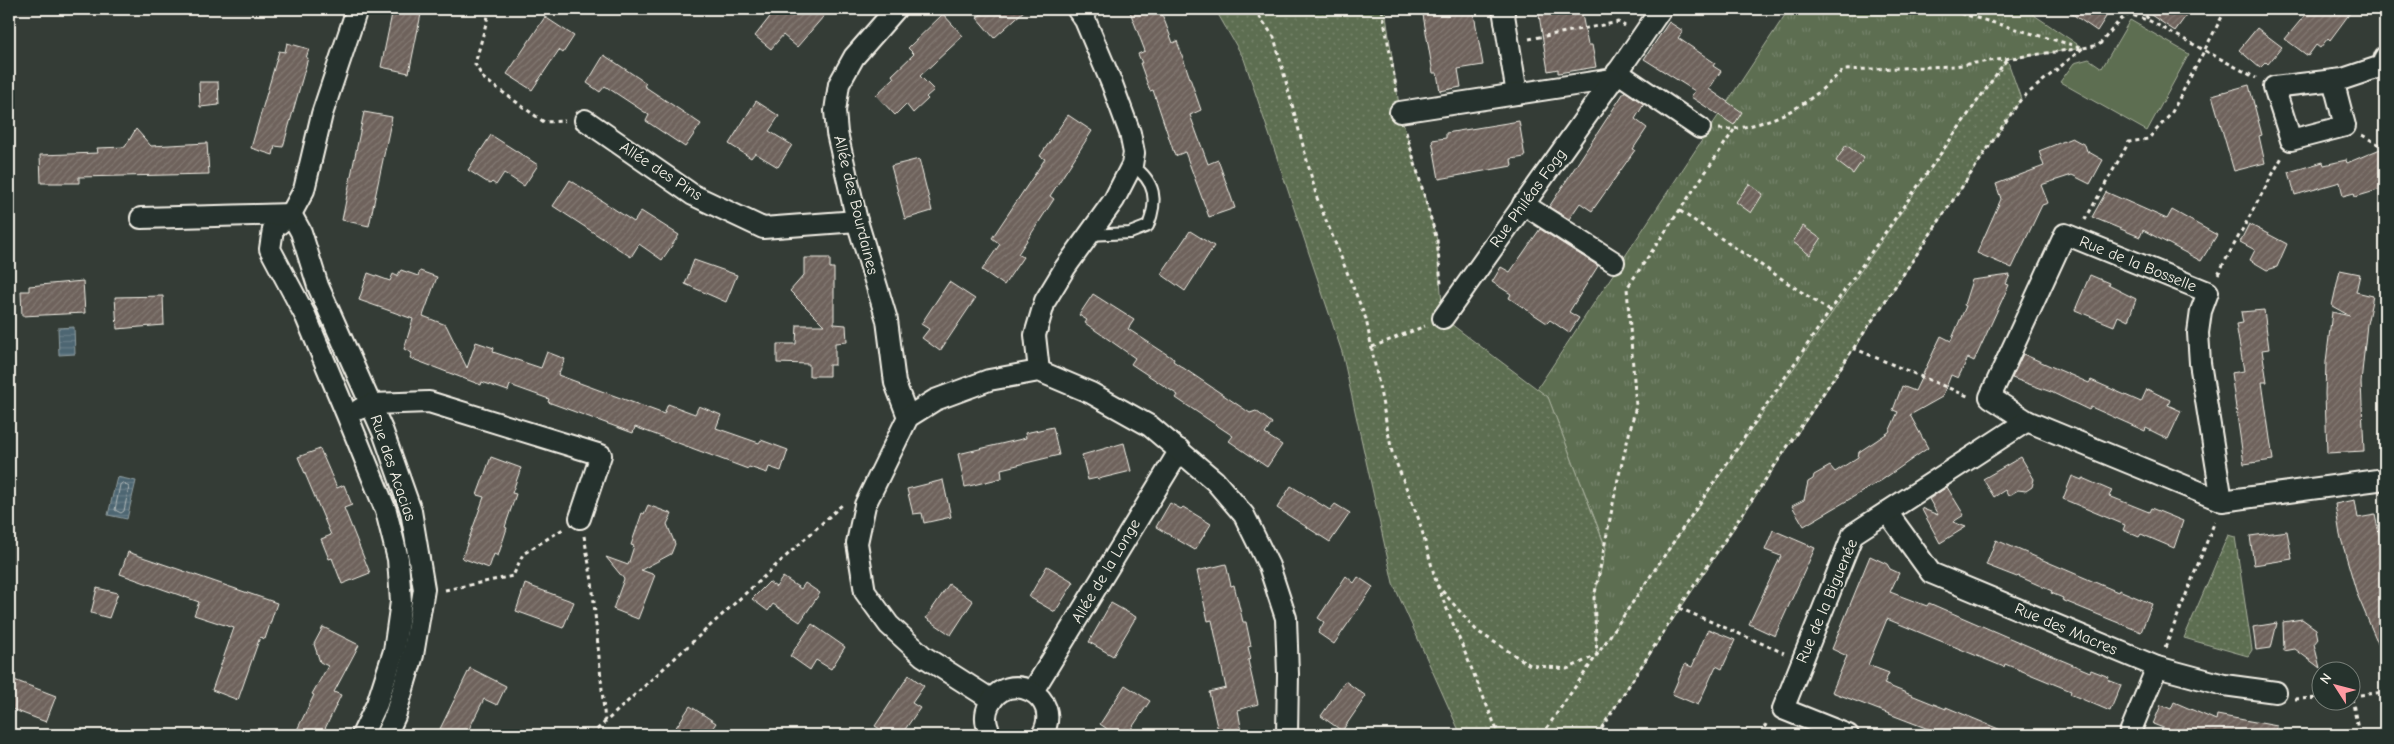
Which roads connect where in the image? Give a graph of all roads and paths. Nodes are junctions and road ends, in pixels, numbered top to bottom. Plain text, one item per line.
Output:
1 (358, 9) edge
2 (490, 9) edge
3 (896, 9) edge
4 (1077, 9) edge
5 (1254, 9) edge
6 (1382, 9) edge
7 (1503, 9) edge
8 (1660, 9) edge
9 (1945, 9) edge
10 (2141, 9) edge
11 (2226, 9) edge
12 (2150, 21) junction
13 (1642, 36) junction
14 (1509, 42) junction
15 (2083, 48) junction
16 (2204, 52) junction
17 (2385, 57) edge
18 (2008, 59) junction
19 (1615, 76) junction
20 (2333, 80) junction
21 (2274, 88) junction
22 (1517, 94) junction
23 (1400, 112) junction
24 (585, 120) joint
25 (1700, 128) joint
26 (1734, 130) junction
27 (2291, 140) junction
28 (1132, 165) junction
29 (1523, 204) junction
30 (1680, 211) junction
31 (291, 214) junction
32 (141, 218) dead end
33 (857, 221) junction
34 (1088, 235) junction
35 (2075, 238) junction
36 (1614, 262) dead end
37 (2208, 292) junction
38 (1830, 311) junction
39 (1443, 318) junction
40 (1372, 347) junction
41 (1853, 348) junction
42 (1039, 371) junction
43 (1990, 397) junction
44 (372, 404) junction
45 (347, 415) junction
46 (908, 417) junction
47 (2027, 421) junction
48 (1180, 450) junction
49 (2385, 479) edge
50 (846, 501) dead end
51 (2222, 501) junction
52 (1887, 512) junction
53 (580, 518) junction
54 (1437, 585) junction
55 (424, 589) junction
56 (1679, 608) junction
57 (1597, 655) junction
58 (1802, 661) junction
59 (2157, 667) junction
60 (1033, 691) junction
61 (2276, 692) joint
62 (2385, 692) edge
63 (2362, 695) edge
64 (2312, 698) edge
65 (992, 700) junction
66 (2355, 712) edge
67 (605, 722) junction
68 (362, 735) edge
69 (386, 735) edge
70 (591, 735) edge
71 (992, 735) edge
72 (1044, 735) edge
73 (1287, 735) edge
74 (1499, 735) edge
75 (1542, 735) edge
76 (1597, 735) edge
77 (1848, 735) edge
78 (2129, 735) edge
79 (2359, 735) edge

1 - 31 street, Rue des Acacias
2 - 24 path
3 - 33 street, Allée des Bourdaines
4 - 28 street
5 - 40 path
6 - 23 path
7 - 14 street
8 - 13 street, Rue Philéas Fogg
9 - 15 path
10 - 12 path
11 - 16 path
12 - 15 path
12 - 16 path
13 - 14 path
13 - 19 street, Rue Philéas Fogg
14 - 22 street
15 - 18 path
15 - 41 path
16 - 21 path
16 - 35 path
17 - 20 street
18 - 26 path
18 - 38 path
19 - 22 street
19 - 25 street
19 - 29 street, Rue Philéas Fogg
20 - 21 street
20 - 27 street
21 - 27 street
22 - 23 street
23 - 39 path
24 - 33 street, Allée des Pins
25 - 26 path
26 - 30 path
27 - 37 path
28 - 34 street
28 - 34 lane
29 - 36 street
29 - 39 street, Rue Philéas Fogg
30 - 38 path
30 - 57 path
31 - 32 street
31 - 44 street, Rue des Acacias
31 - 45 street, Rue des Acacias
33 - 46 street, Allée des Bourdaines
34 - 42 street
35 - 37 street, Rue de la Bosselle
35 - 43 street, Rue de la Bosselle
37 - 51 street, Rue de la Bosselle
38 - 57 path
39 - 40 path
40 - 54 path
41 - 43 path
41 - 56 path
42 - 46 street
42 - 48 street
43 - 47 street
44 - 45 street, Rue des Acacias
44 - 53 street, Rue des Acacias
44 - 55 street, Rue des Acacias
45 - 68 street, Rue des Acacias
46 - 65 street
47 - 51 street
47 - 52 street, Rue de la Biguenée
48 - 60 street, Allée de la Longe
48 - 73 street
49 - 51 street
50 - 67 path
51 - 59 path
52 - 58 street, Rue de la Biguenée
52 - 59 street, Rue des Macres
53 - 55 path
53 - 67 path
54 - 57 path
54 - 74 path
55 - 69 street, Rue des Acacias
56 - 58 path
56 - 76 path
57 - 75 path
58 - 77 street, Rue de la Biguenée
59 - 61 street, Rue des Macres
59 - 78 street
60 - 65 street
60 - 72 street
61 - 64 path
62 - 63 path
65 - 71 street
66 - 79 path
67 - 70 path

